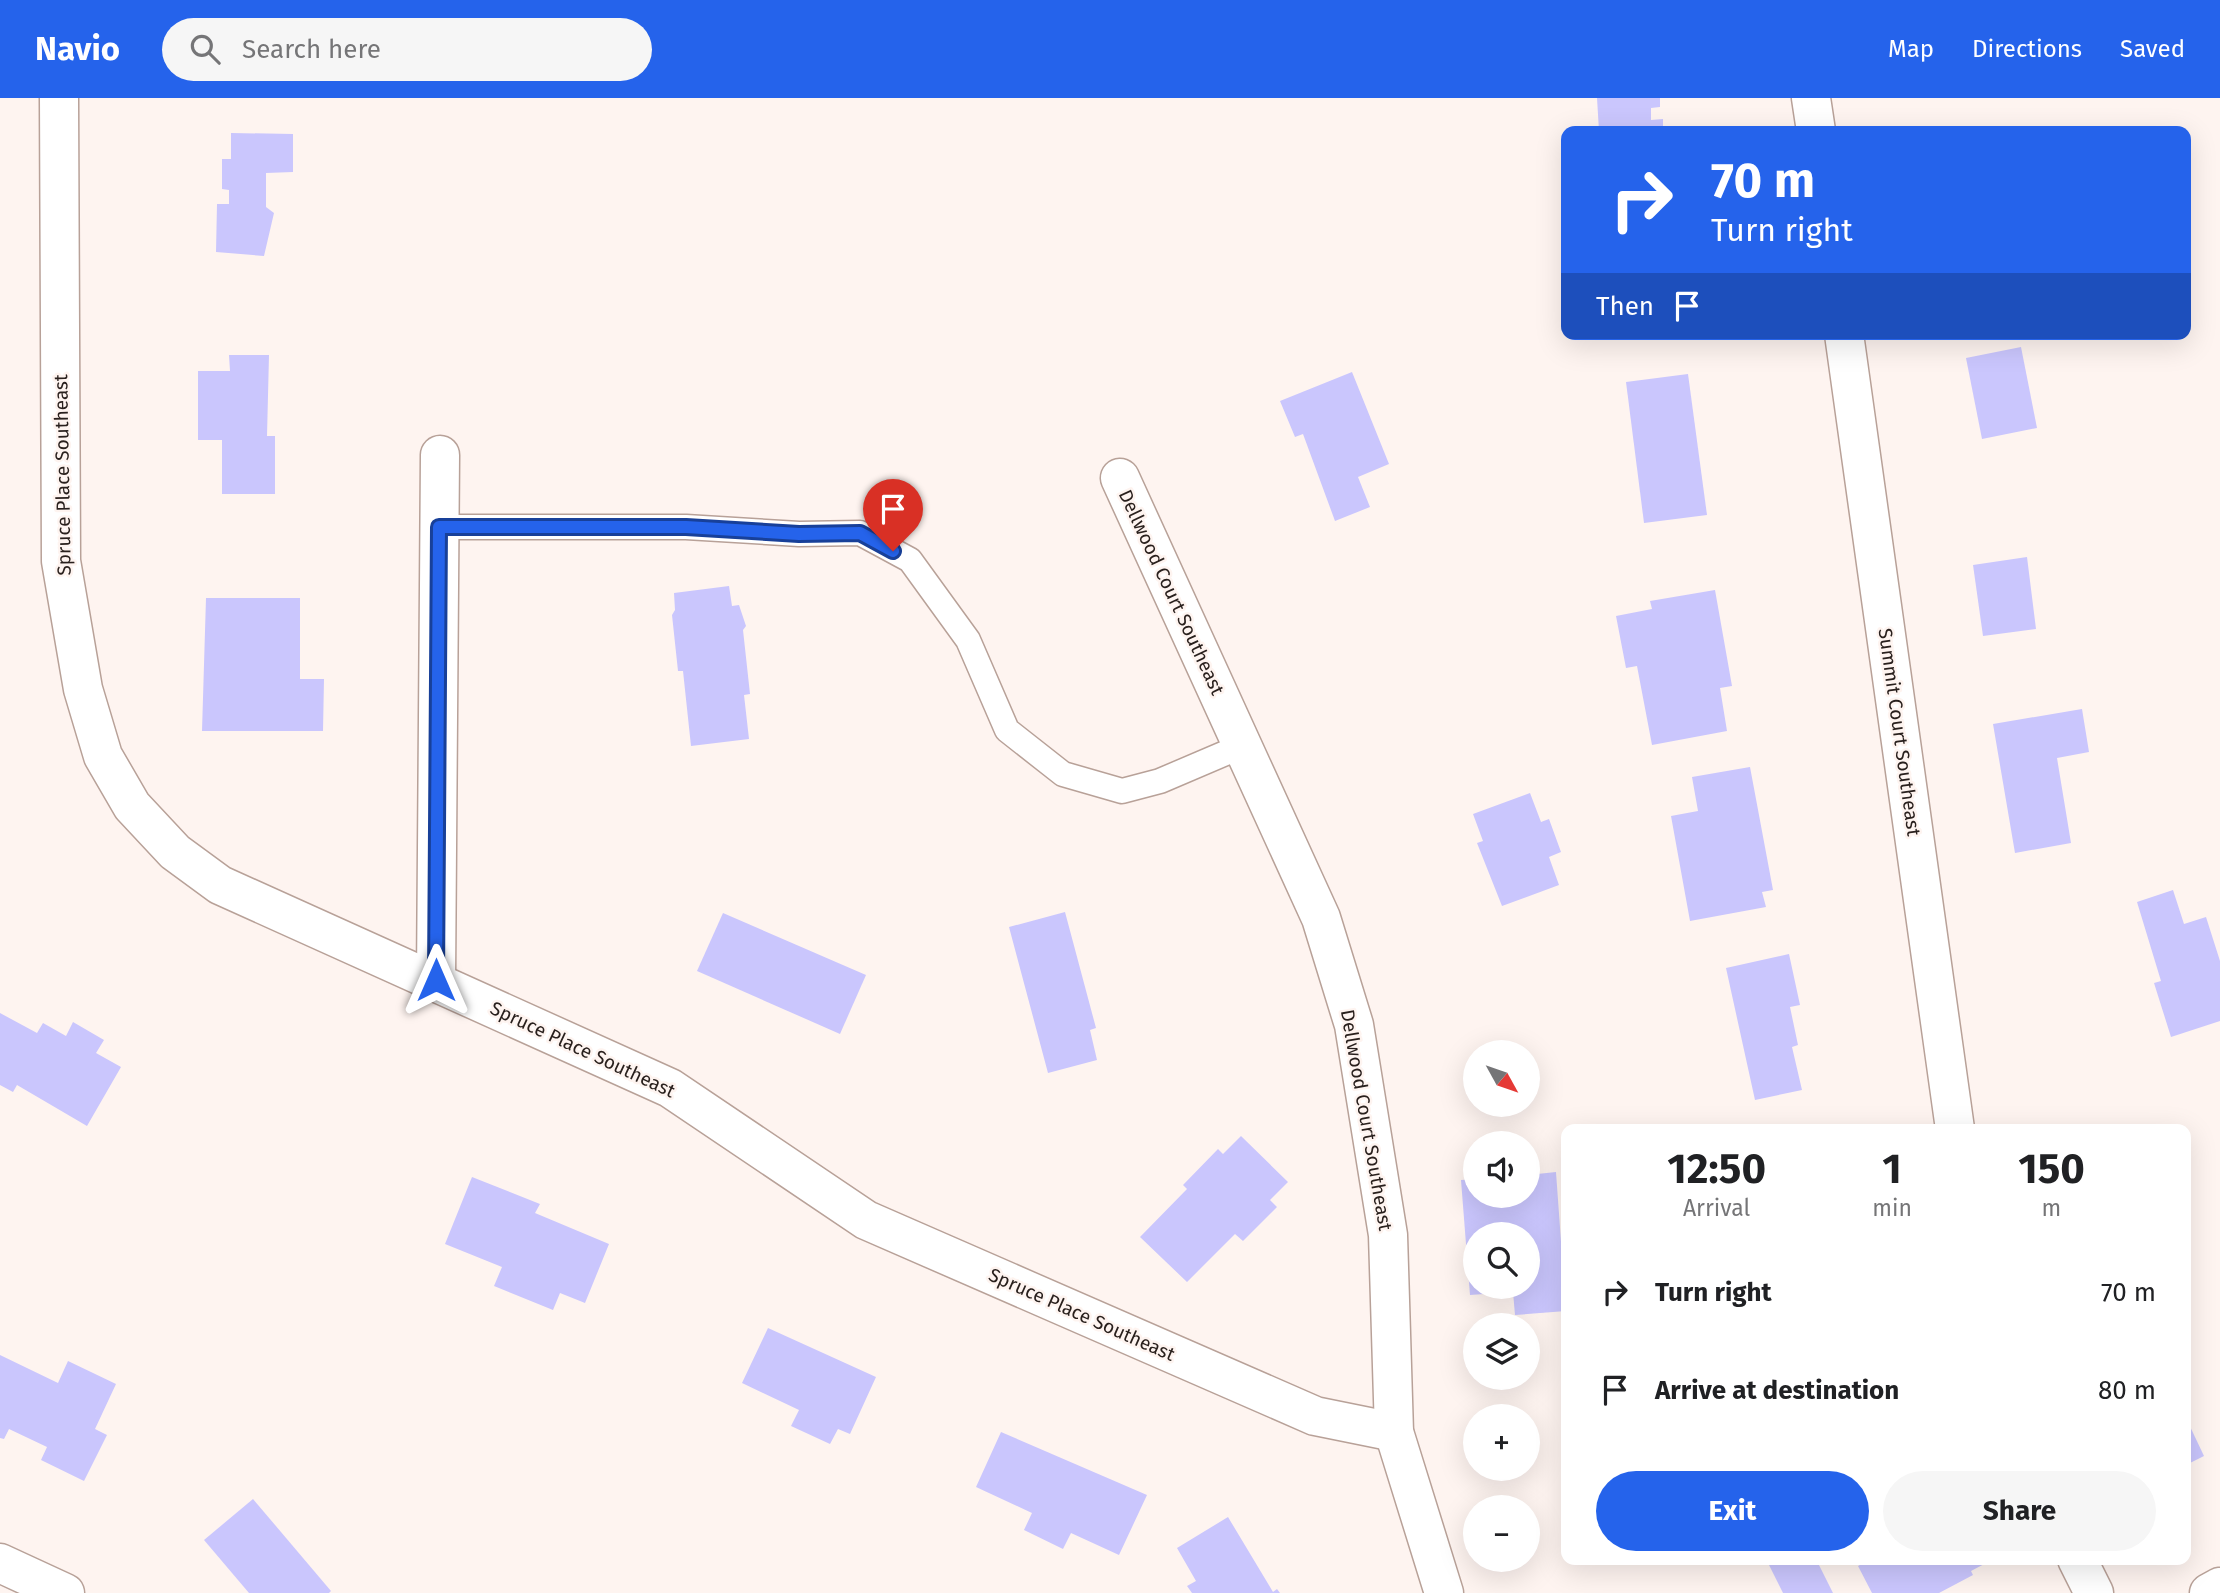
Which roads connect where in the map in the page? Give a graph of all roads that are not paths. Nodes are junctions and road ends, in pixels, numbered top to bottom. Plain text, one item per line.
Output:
1 (59, 98) edge
2 (1811, 98) edge
3 (1815, 126) edge
4 (1845, 340) edge
5 (440, 455) dead end
6 (1120, 478) dead end
7 (439, 527) junction
8 (1242, 746) junction
9 (436, 980) junction
10 (1954, 1124) edge
11 (1394, 1432) junction
12 (0, 1563) edge
13 (2080, 1565) edge
14 (2220, 1587) edge
15 (65, 1593) edge
16 (1444, 1593) edge
17 (2094, 1593) edge
18 (2209, 1593) edge

1 - 9 street, Spruce Place Southeast
2 - 3 street
4 - 10 street, Summit Court Southeast
5 - 7 street
6 - 8 street, Dellwood Court Southeast
7 - 8 lane
7 - 9 street
8 - 11 street, Dellwood Court Southeast
9 - 11 street, Spruce Place Southeast
11 - 16 street, Dellwood Court Southeast
12 - 15 street
13 - 17 street
14 - 18 street

